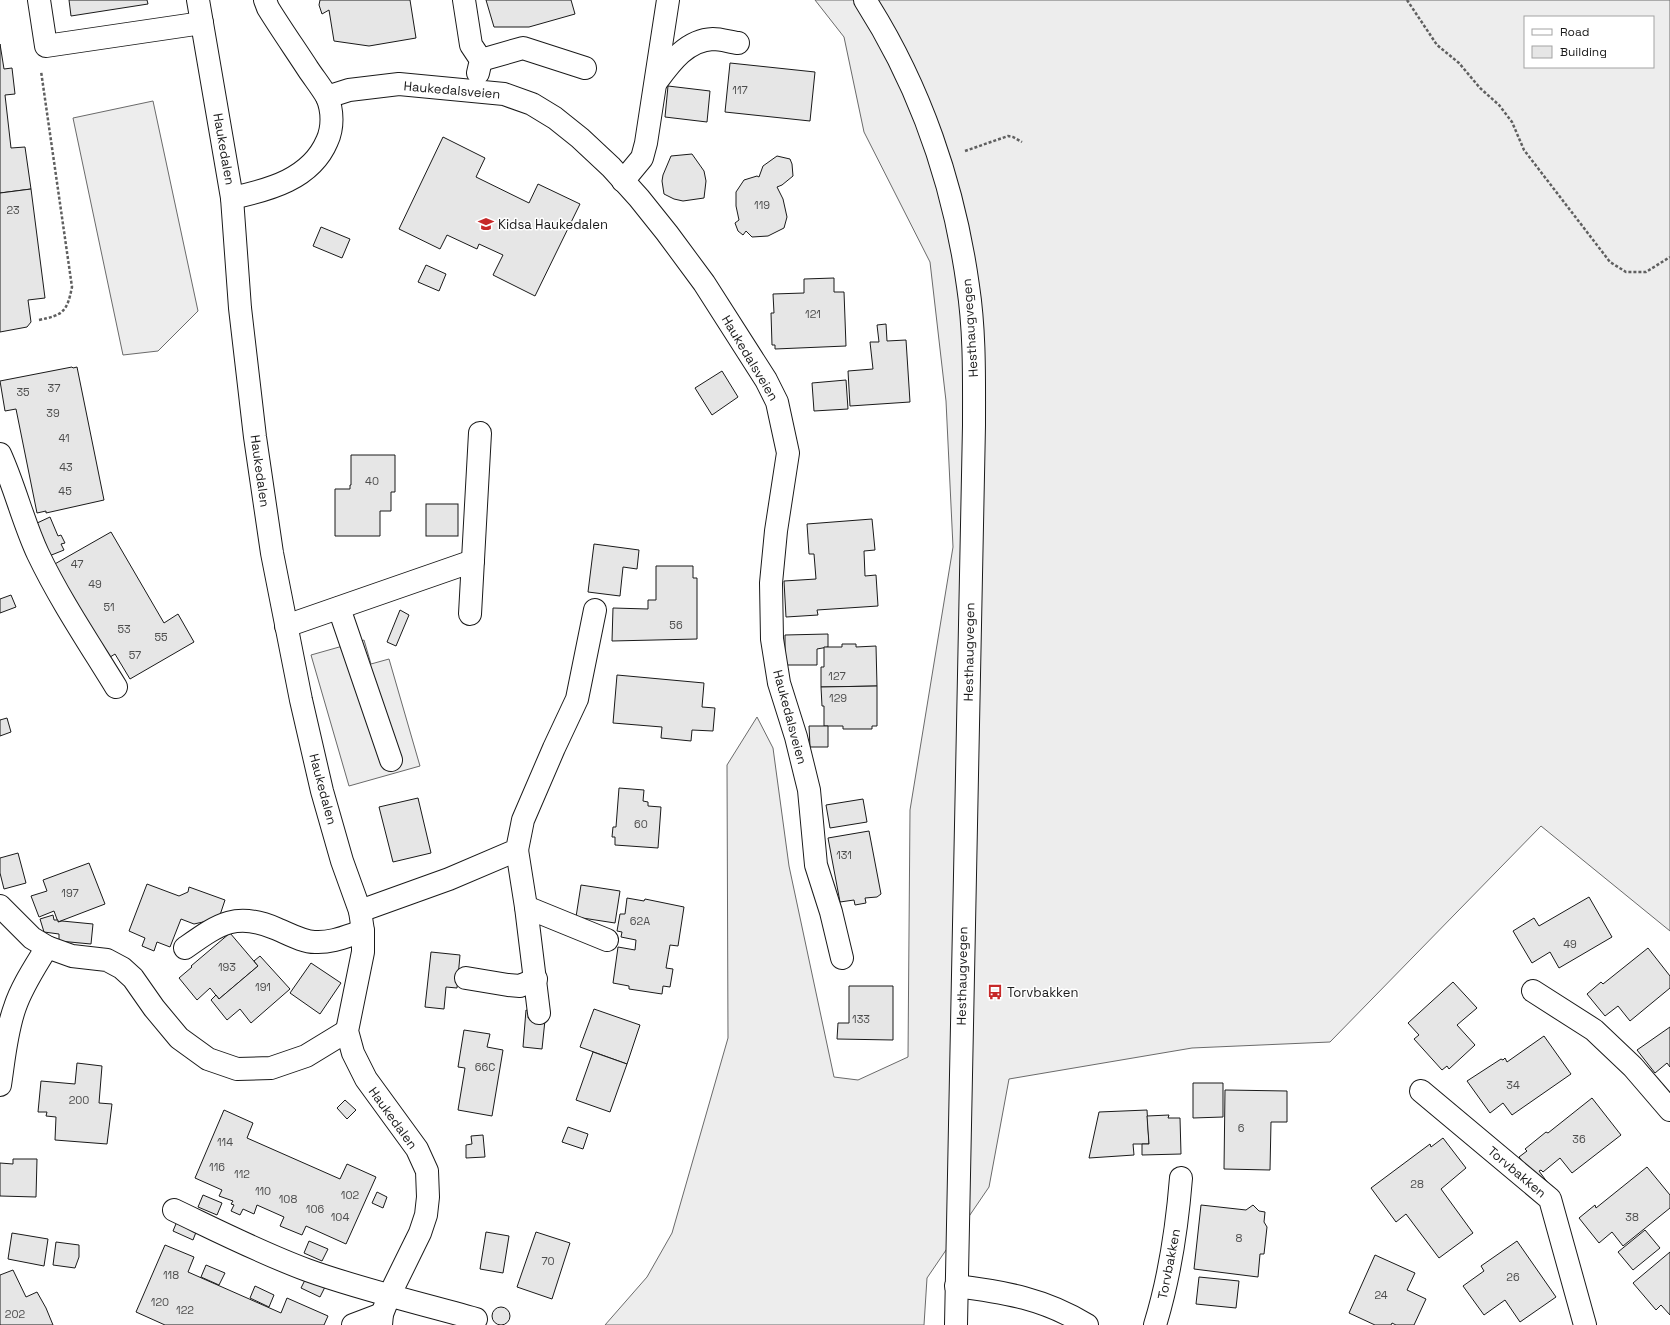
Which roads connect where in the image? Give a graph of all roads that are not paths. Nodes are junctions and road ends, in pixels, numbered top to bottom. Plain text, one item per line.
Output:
1 (39, 0) edge
2 (198, 0) edge
3 (265, 0) edge
4 (464, 0) edge
5 (668, 0) edge
6 (865, 0) edge
7 (202, 23) junction
8 (738, 43) dead end
9 (481, 60) junction
10 (585, 68) dead end
11 (656, 83) junction
12 (475, 90) junction
13 (327, 97) junction
14 (623, 181) junction
15 (232, 198) junction
16 (480, 433) dead end
17 (0, 454) edge
18 (473, 561) junction
19 (339, 608) junction
20 (595, 610) dead end
21 (470, 614) dead end
22 (286, 626) junction
23 (116, 688) dead end
24 (391, 760) dead end
25 (517, 850) junction
26 (0, 906) edge
27 (526, 907) junction
28 (361, 921) junction
29 (607, 940) dead end
30 (47, 948) junction
31 (184, 948) dead end
32 (842, 958) dead end
33 (466, 978) dead end
34 (536, 978) junction
35 (1533, 991) dead end
36 (539, 1013) dead end
37 (347, 1032) junction
38 (0, 1085) edge
39 (1421, 1091) dead end
40 (1670, 1110) edge
41 (1181, 1178) dead end
42 (174, 1210) dead end
43 (956, 1286) junction
44 (384, 1311) edge
45 (476, 1319) dead end
46 (353, 1325) edge
47 (956, 1325) edge
48 (1087, 1325) edge
49 (1155, 1325) edge
50 (1586, 1325) edge

1 - 7 street
2 - 7 street, Haukedalen
3 - 13 street
4 - 9 street
5 - 11 street
6 - 43 street, Hesthaugvegen
7 - 15 street, Haukedalen
8 - 11 street
9 - 10 street
9 - 12 street
11 - 14 street
12 - 13 street, Haukedalsveien
12 - 14 street, Haukedalsveien
13 - 15 street
14 - 32 street, Haukedalsveien
15 - 22 street, Haukedalen
16 - 18 street
17 - 23 street
18 - 19 street
18 - 21 street
19 - 22 street
19 - 24 street
20 - 25 street
22 - 28 street, Haukedalen
25 - 27 street
25 - 28 street
26 - 30 street
27 - 29 street
27 - 34 street
28 - 31 street
28 - 37 street, Haukedalen
30 - 37 street
30 - 38 street
33 - 34 street
34 - 36 street
35 - 40 street
37 - 44 street, Haukedalen
39 - 50 street, Torvbakken
41 - 49 street, Torvbakken
42 - 44 street
43 - 47 street, Hesthaugvegen
43 - 48 street
44 - 45 street
44 - 46 street

